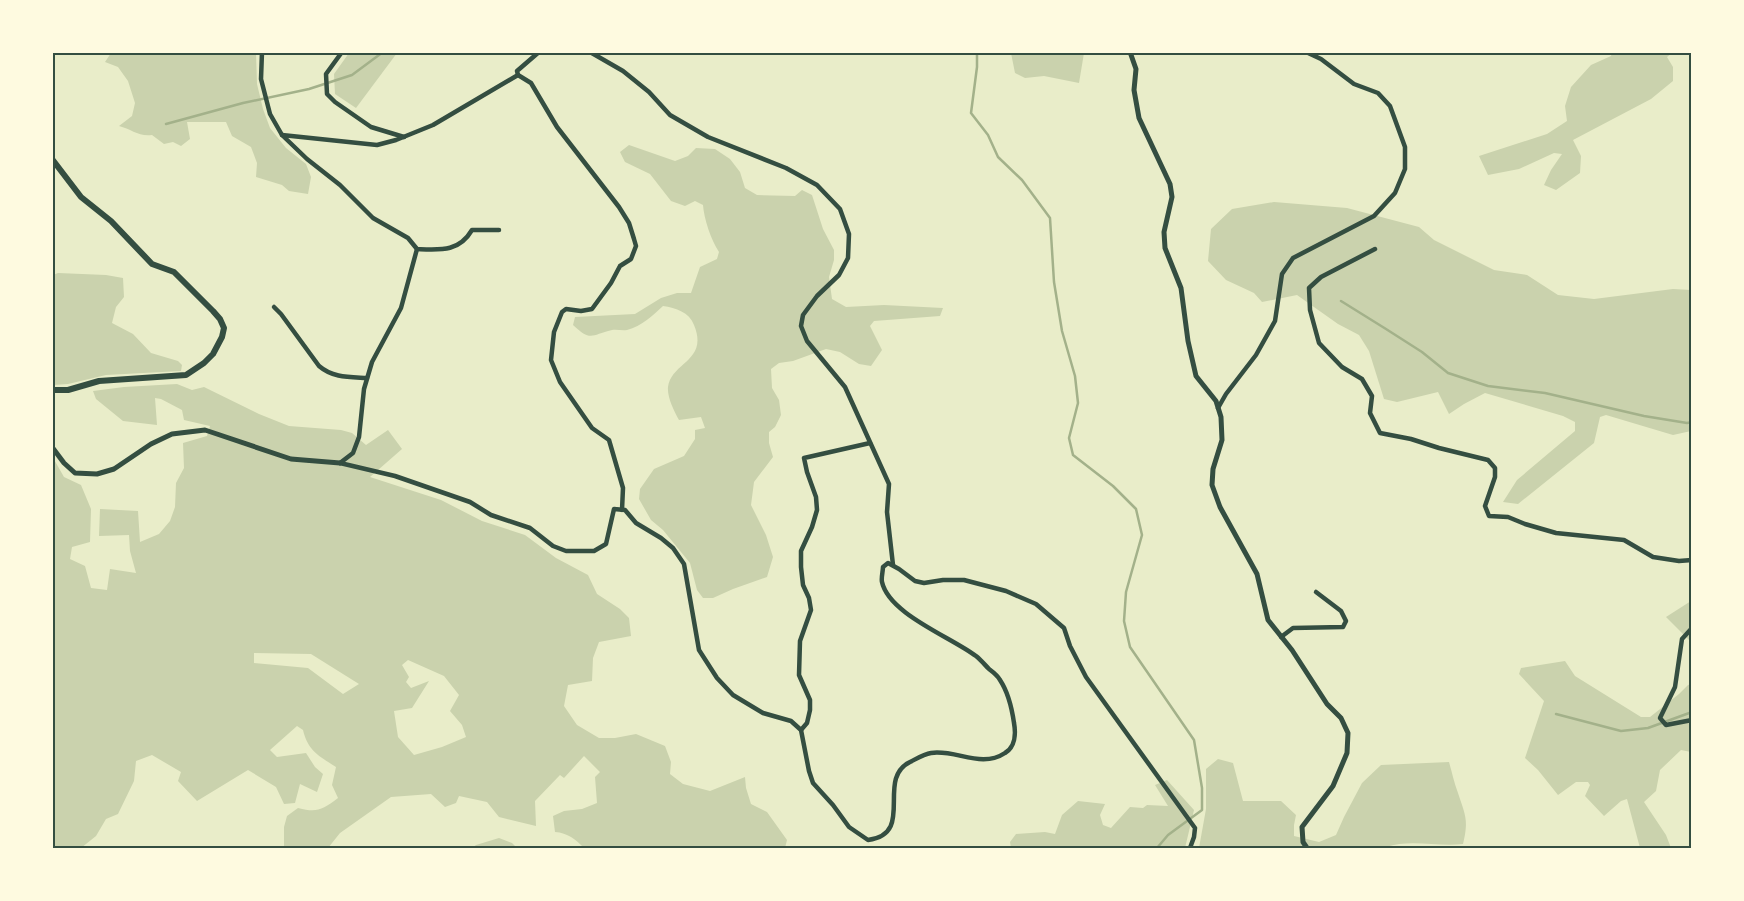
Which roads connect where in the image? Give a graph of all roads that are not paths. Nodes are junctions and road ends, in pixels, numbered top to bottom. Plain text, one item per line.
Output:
1 (262, 52) edge
2 (342, 52) edge
3 (539, 52) edge
4 (590, 52) edge
5 (1130, 52) edge
6 (1306, 52) edge
7 (518, 75) junction
8 (282, 135) junction
9 (404, 137) junction
10 (52, 158) edge
11 (499, 230) dead end
12 (417, 249) junction
13 (1376, 249) dead end
14 (274, 307) dead end
15 (367, 378) junction
16 (52, 390) edge
17 (1218, 408) junction
18 (870, 442) junction
19 (52, 448) edge
20 (340, 463) junction
21 (622, 510) junction
22 (1692, 560) edge
23 (893, 565) junction
24 (1316, 592) dead end
25 (1692, 628) edge
26 (1281, 636) junction
27 (1692, 720) edge
28 (801, 730) junction
29 (1190, 848) edge
30 (1308, 848) edge

1 - 8 street
2 - 9 street
3 - 7 street
4 - 18 street
5 - 17 street
6 - 17 street
7 - 9 street
7 - 21 street
8 - 9 street
8 - 12 street
10 - 16 main road
11 - 12 street
12 - 15 street
13 - 22 street
14 - 15 street
15 - 20 street
17 - 26 street
18 - 23 street
18 - 28 street
19 - 20 street
20 - 21 street
21 - 28 street
23 - 28 street
23 - 29 street
24 - 26 street
25 - 27 street
26 - 30 street

